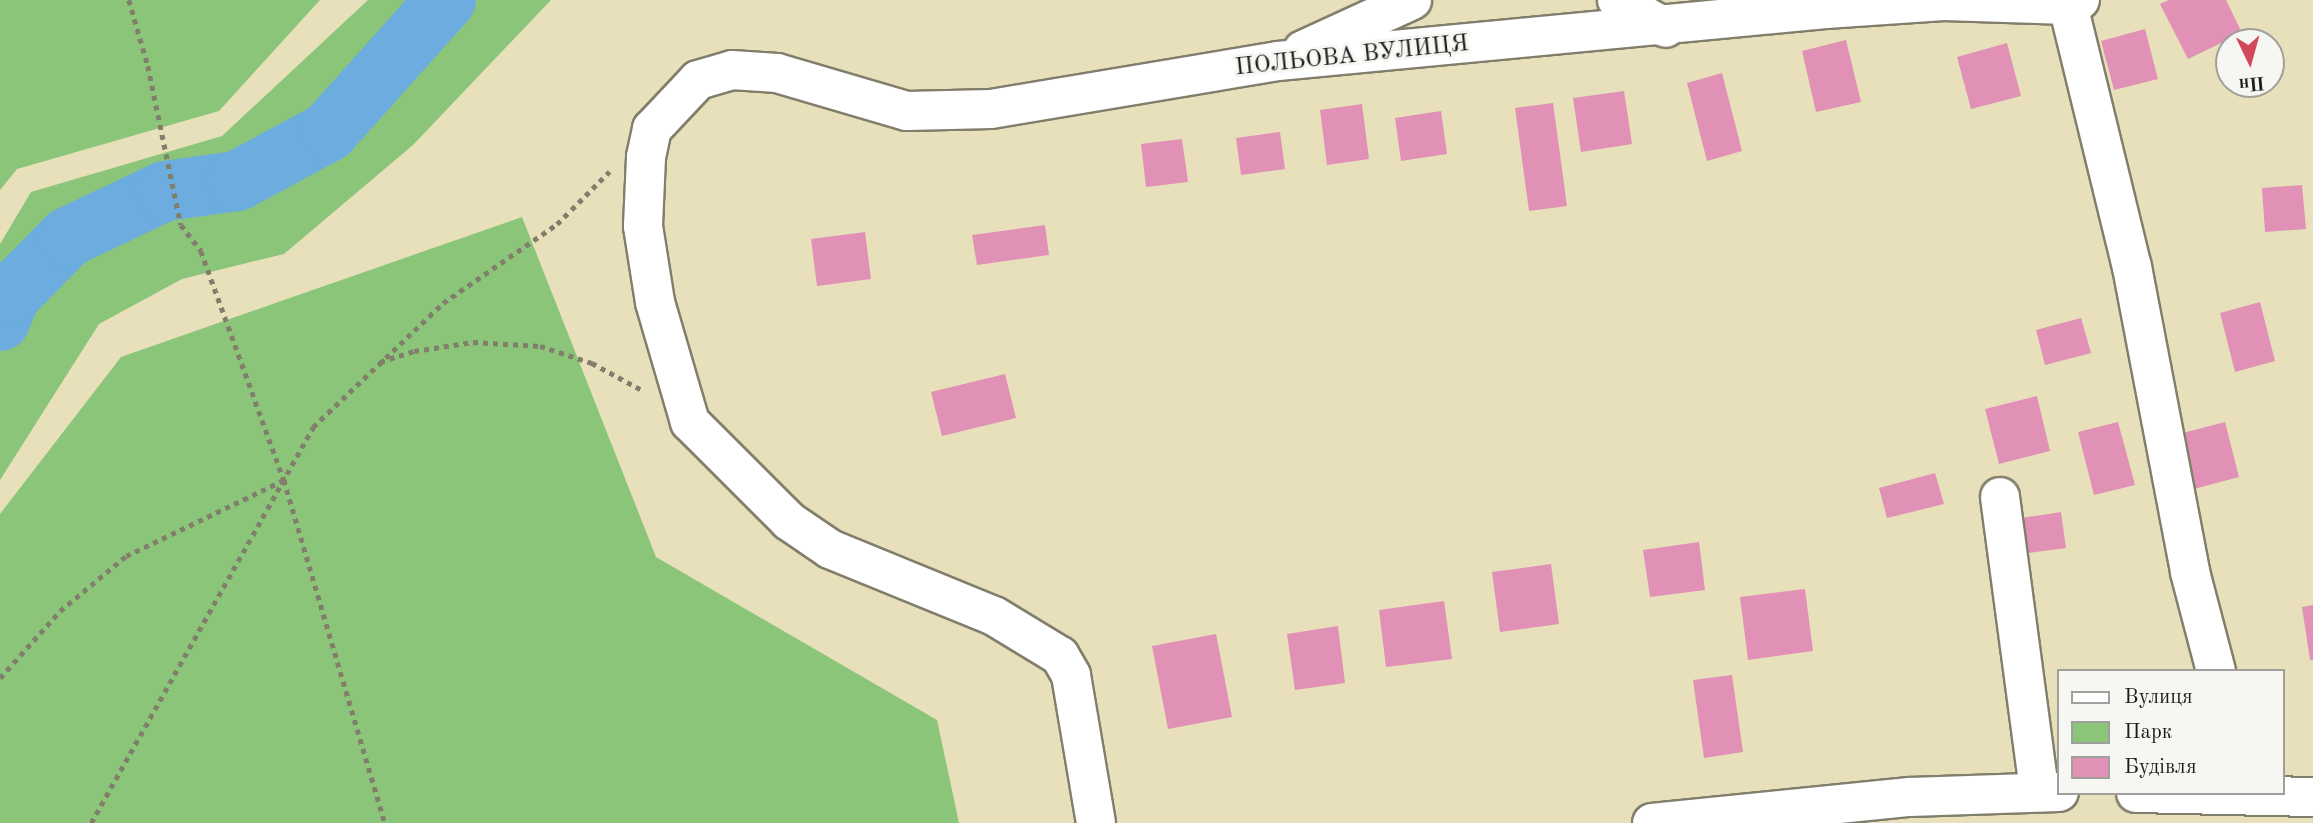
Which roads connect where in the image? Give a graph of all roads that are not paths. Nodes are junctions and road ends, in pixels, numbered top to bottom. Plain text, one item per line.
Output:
1 (1412, 0) edge
2 (1617, 0) edge
3 (2074, 3) edge
4 (1667, 28) junction
5 (1278, 61) junction
6 (2000, 497) dead end
7 (2215, 669) edge
8 (2049, 792) edge
9 (2270, 795) edge
10 (2313, 797) edge
11 (1096, 823) edge
12 (1652, 823) edge

1 - 5 street
2 - 4 street
3 - 4 street, ПОЛЬОВА ВУЛИЦЯ
3 - 7 street
4 - 5 street, ПОЛЬОВА ВУЛИЦЯ
5 - 11 street, ПОЛЬОВА ВУЛИЦЯ
6 - 8 street
8 - 12 street
9 - 10 street

